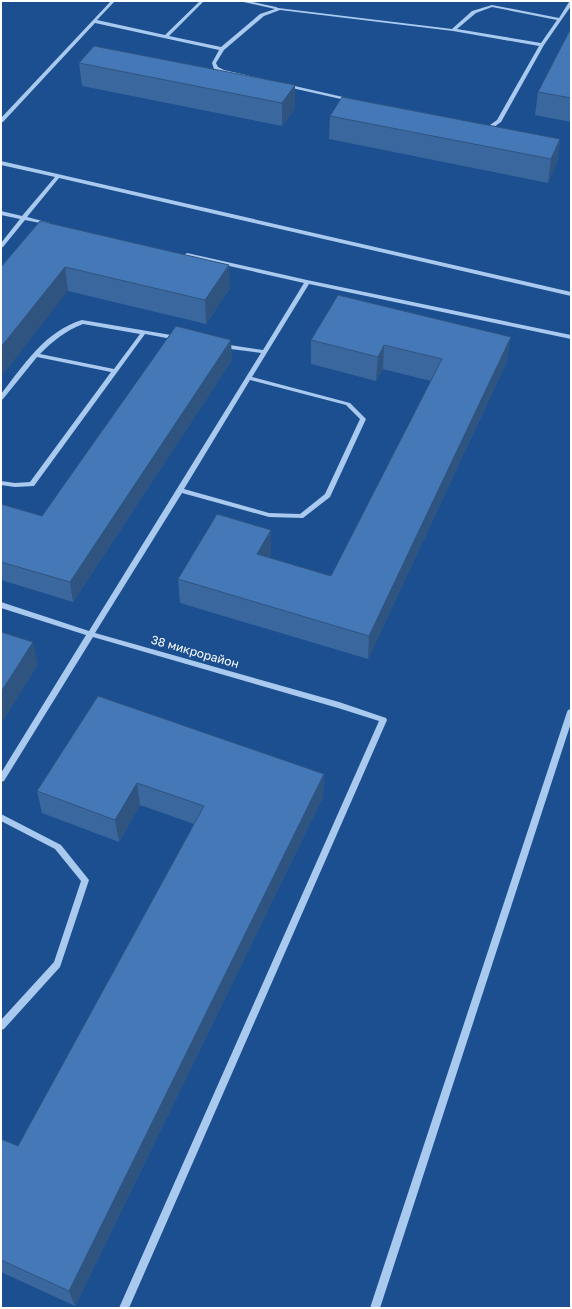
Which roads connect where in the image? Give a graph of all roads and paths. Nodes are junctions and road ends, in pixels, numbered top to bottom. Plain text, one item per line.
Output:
1 (113, 1) edge
2 (202, 1) edge
3 (241, 1) edge
4 (571, 3) edge
5 (280, 9) junction
6 (559, 19) junction
7 (94, 21) junction
8 (453, 30) junction
9 (166, 37) junction
10 (542, 45) junction
11 (222, 48) junction
12 (1, 121) edge
13 (1, 163) edge
14 (58, 176) junction
15 (1, 213) edge
16 (23, 219) junction
17 (53, 225) edge
18 (1, 246) edge
19 (182, 254) edge
20 (307, 282) junction
21 (571, 294) edge
22 (143, 333) junction
23 (571, 336) edge
24 (181, 339) edge
25 (218, 345) edge
26 (264, 352) junction
27 (36, 355) junction
28 (115, 371) junction
29 (248, 378) junction
30 (1, 398) edge
31 (1, 483) edge
32 (180, 490) junction
33 (1, 605) edge
34 (91, 634) junction
35 (571, 712) edge
36 (568, 726) edge
37 (1, 779) edge
38 (1, 817) edge
39 (1, 1026) edge
40 (124, 1308) edge
41 (375, 1308) edge

1 - 7 street
2 - 9 street
3 - 5 street
4 - 6 street
5 - 8 street
5 - 11 street
6 - 8 street
6 - 10 street
7 - 9 street
7 - 12 street
8 - 10 street
9 - 11 street
10 - 11 street
13 - 14 street
14 - 16 street
14 - 21 street
15 - 16 street
16 - 17 street
16 - 18 street
19 - 20 street
20 - 23 street
20 - 26 street
22 - 24 street
22 - 27 street
22 - 28 street
25 - 26 street
26 - 29 street
27 - 28 street
27 - 30 street
28 - 31 street
29 - 32 street
29 - 32 street
32 - 34 street
33 - 34 street, 38 микрорайон
34 - 37 street
34 - 40 street, 38 микрорайон
35 - 36 street
36 - 41 street
38 - 39 street

